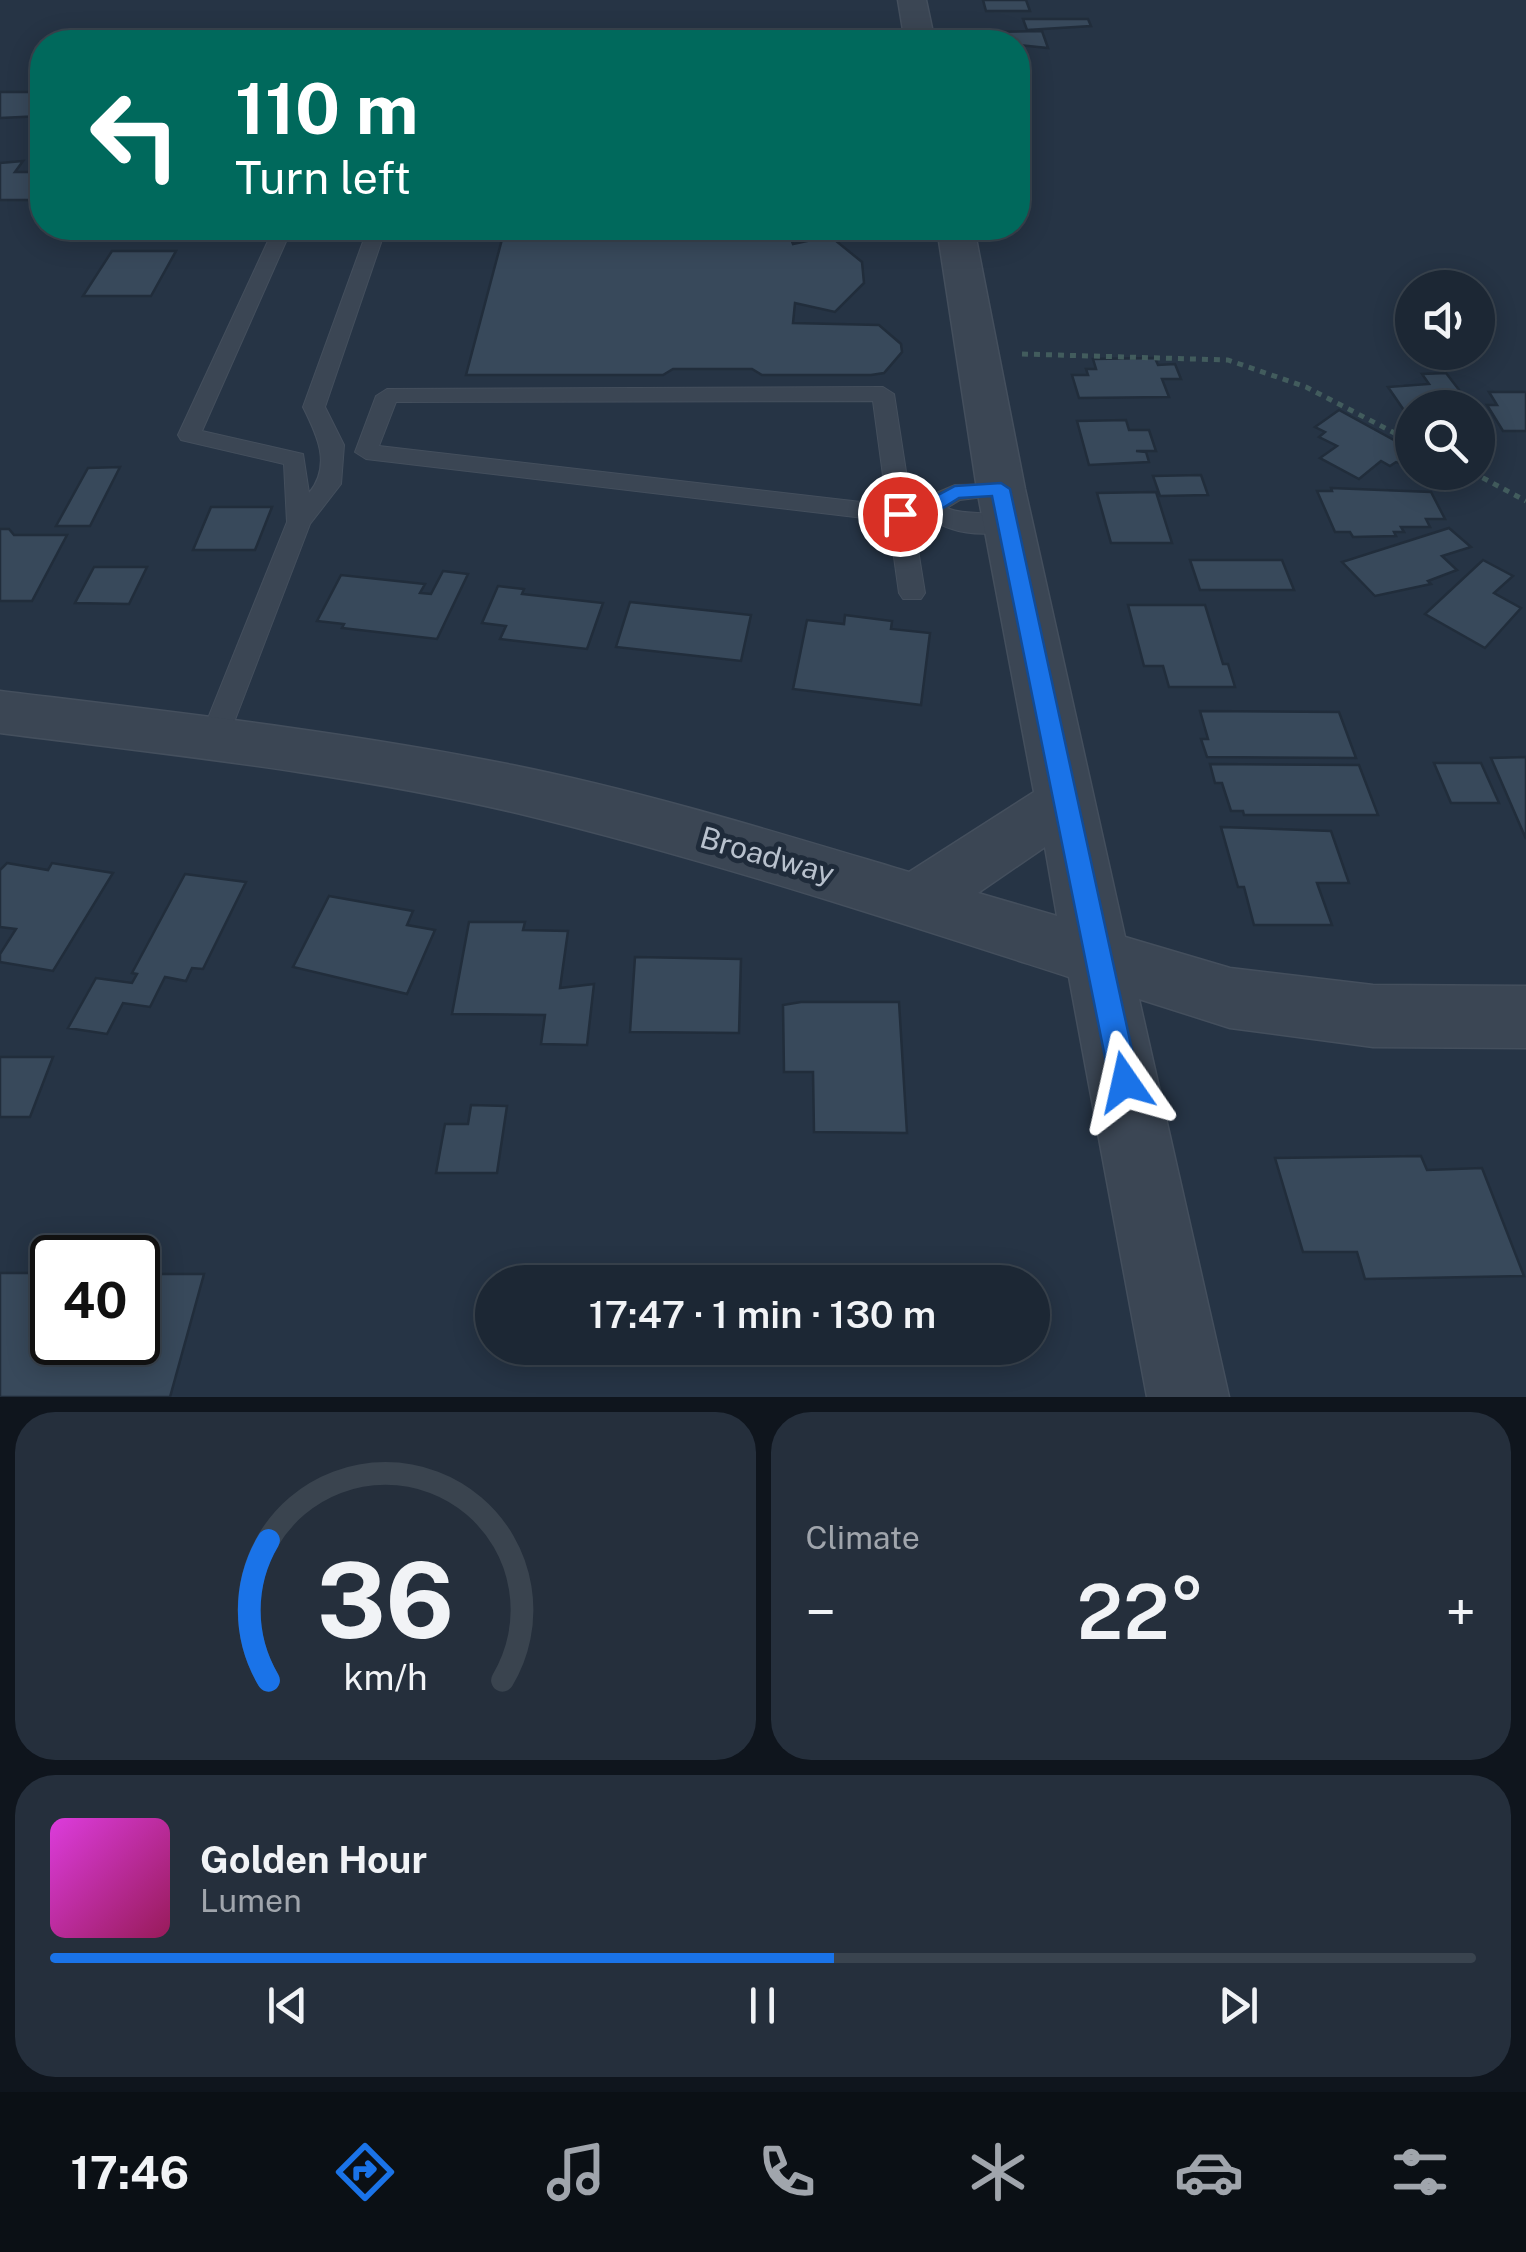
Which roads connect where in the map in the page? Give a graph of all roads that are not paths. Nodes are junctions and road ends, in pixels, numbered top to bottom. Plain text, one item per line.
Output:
1 (912, 0) edge
2 (918, 30) edge
3 (278, 240) edge
4 (373, 240) edge
5 (957, 240) edge
6 (1006, 507) junction
7 (928, 508) junction
8 (900, 514) junction
9 (299, 522) junction
10 (912, 593) dead end
11 (0, 712) edge
12 (214, 738) junction
13 (1066, 802) junction
14 (915, 900) junction
15 (1101, 962) junction
16 (1526, 1017) edge
17 (1188, 1397) edge

1 - 2 street
3 - 9 lane
4 - 9 lane
5 - 6 street
6 - 7 lane
6 - 7 lane
6 - 13 street
7 - 8 lane
8 - 8 lane
8 - 10 lane
9 - 12 lane
11 - 12 street, Broadway
12 - 14 street, Broadway
13 - 14 street
13 - 15 street
14 - 15 street, Broadway
15 - 16 street, Broadway
15 - 17 street

